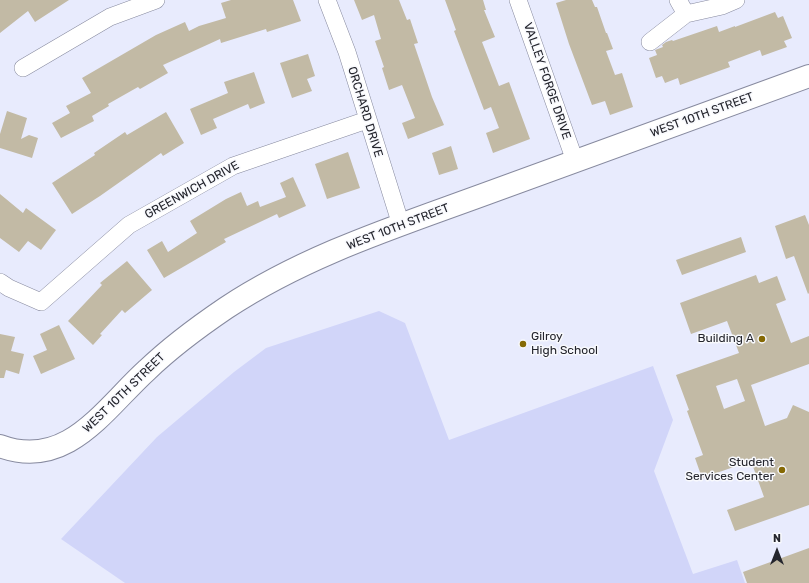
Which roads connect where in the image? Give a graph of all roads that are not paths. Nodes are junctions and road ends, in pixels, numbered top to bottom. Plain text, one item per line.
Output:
1 (156, 0) edge
2 (327, 0) edge
3 (518, 0) edge
4 (736, 0) edge
5 (682, 7) edge
6 (650, 42) dead end
7 (24, 68) dead end
8 (809, 76) edge
9 (367, 120) junction
10 (575, 161) junction
11 (401, 225) junction
12 (0, 282) edge
13 (0, 446) edge

1 - 7 street
2 - 9 street, ORCHARD DRIVE
3 - 10 street, VALLEY FORGE DRIVE
4 - 5 street
5 - 6 street
8 - 10 street, WEST 10TH STREET
9 - 11 street, ORCHARD DRIVE
9 - 12 street, GREENWICH DRIVE
10 - 11 street, WEST 10TH STREET
11 - 13 street, WEST 10TH STREET

